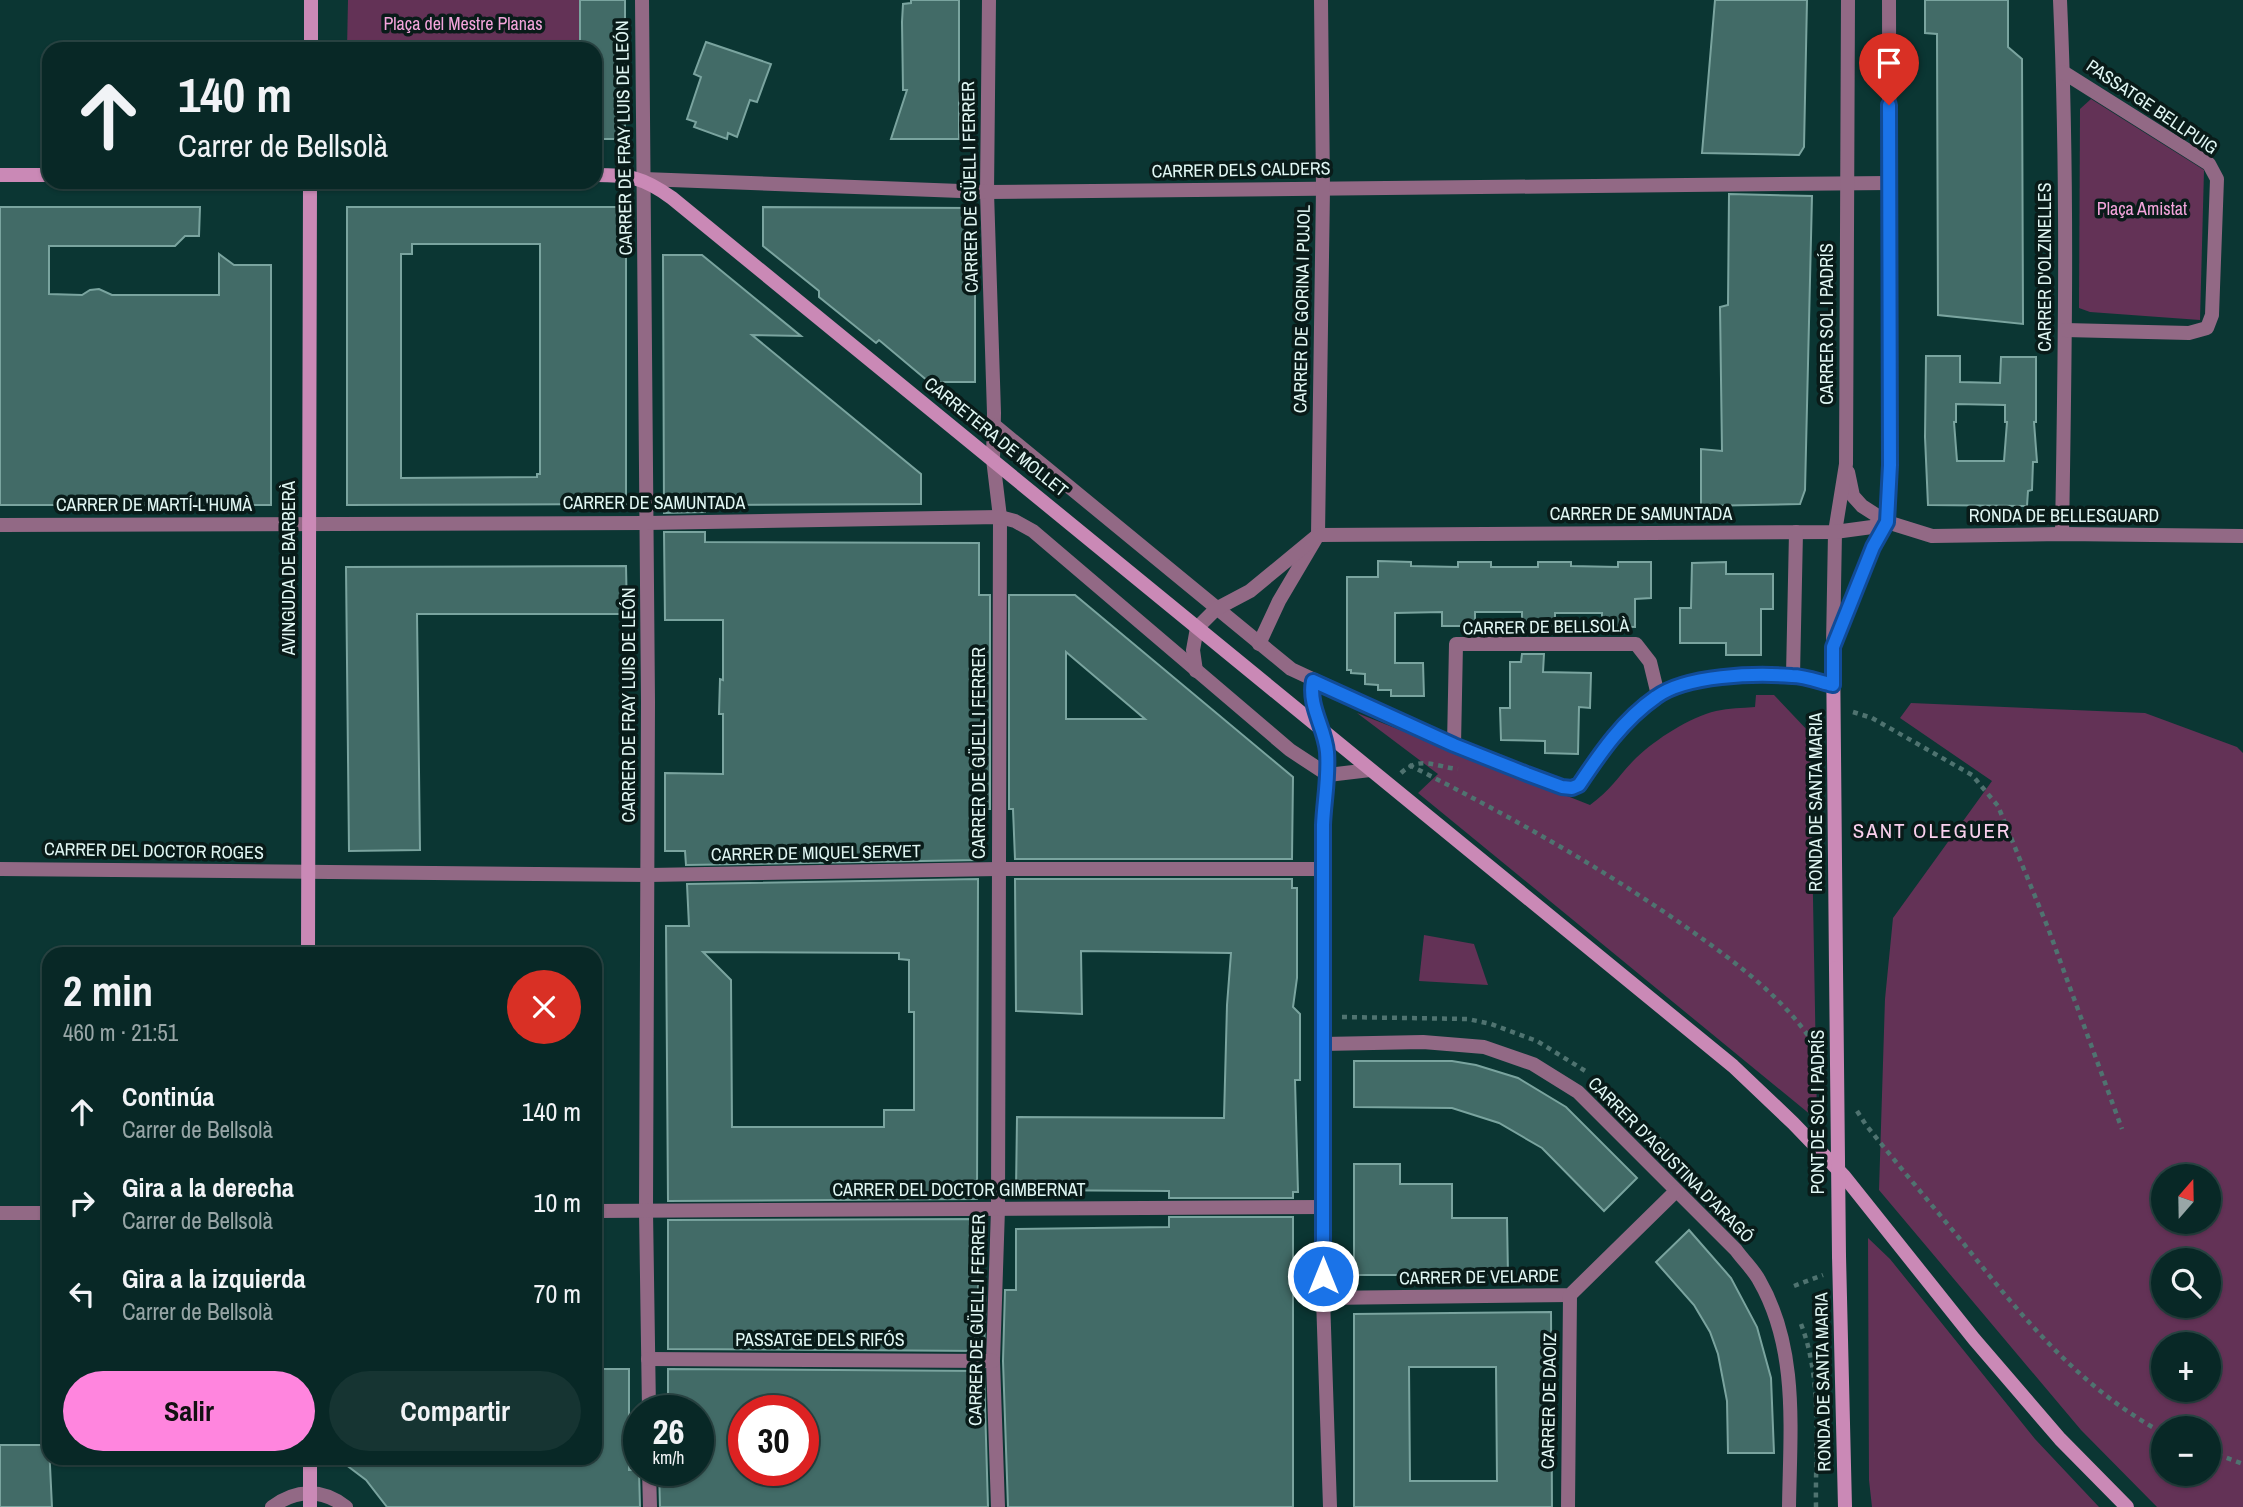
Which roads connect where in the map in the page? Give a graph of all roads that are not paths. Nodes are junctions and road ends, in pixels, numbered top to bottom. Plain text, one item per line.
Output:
1 (311, 0) edge
2 (642, 0) edge
3 (989, 0) edge
4 (1321, 0) edge
5 (1847, 0) edge
6 (1889, 0) edge
7 (2060, 0) edge
8 (311, 42) edge
9 (2063, 72) junction
10 (0, 175) edge
11 (42, 175) edge
12 (602, 175) edge
13 (644, 179) junction
14 (1889, 183) junction
15 (1847, 184) junction
16 (1323, 188) junction
17 (310, 189) edge
18 (987, 192) junction
19 (2065, 330) junction
20 (994, 425) junction
21 (992, 459) junction
22 (1846, 464) junction
23 (1000, 517) junction
24 (1887, 522) junction
25 (647, 523) junction
26 (308, 524) junction
27 (0, 525) edge
28 (1796, 532) junction
29 (1835, 532) junction
30 (2062, 534) junction
31 (1318, 535) junction
32 (2243, 536) edge
33 (1216, 609) junction
34 (1197, 628) junction
35 (1259, 644) junction
36 (1833, 647) junction
37 (1196, 671) junction
38 (1793, 676) junction
39 (1313, 681) junction
40 (1833, 685) junction
41 (1658, 695) junction
42 (1322, 728) junction
43 (1454, 745) junction
44 (1370, 770) junction
45 (1328, 775) junction
46 (0, 869) edge
47 (998, 869) junction
48 (1324, 869) junction
49 (308, 873) junction
50 (649, 874) junction
51 (308, 947) edge
52 (1836, 968) joint
53 (1322, 1044) junction
54 (1676, 1191) junction
55 (1323, 1207) junction
56 (998, 1209) junction
57 (602, 1211) edge
58 (646, 1211) junction
59 (0, 1213) edge
60 (42, 1213) edge
61 (1839, 1256) joint
62 (1570, 1295) junction
63 (1323, 1298) junction
64 (648, 1359) junction
65 (993, 1361) junction
66 (649, 1395) edge
67 (310, 1465) edge
68 (649, 1486) edge
69 (310, 1500) edge
70 (272, 1507) edge
71 (345, 1507) edge
72 (650, 1507) edge
73 (998, 1507) edge
74 (1330, 1507) edge
75 (1568, 1507) edge
76 (1789, 1507) edge
77 (1845, 1507) edge
78 (2127, 1507) edge

1 - 8 main road
2 - 13 street, CARRER DE FRAY LUIS DE LEÓN
3 - 18 street, CARRER DE GÜELL I FERRER
4 - 16 street, CARRER DE GORINA I PUJOL
5 - 15 street, CARRER SOL I PADRÍS
6 - 14 street
7 - 9 street, CARRER D'OLZINELLES
9 - 19 street, CARRER D'OLZINELLES
9 - 19 street, PASSATGE BELLPUIG
10 - 11 main road
12 - 13 main road, CARRER DELS CALDERS
13 - 18 street, CARRER DELS CALDERS
13 - 21 main road, CARRETERA DE MOLLET
13 - 25 street, CARRER DE FRAY LUIS DE LEÓN
14 - 15 street, CARRER DELS CALDERS
14 - 24 street
15 - 16 street, CARRER DELS CALDERS
15 - 22 street, CARRER SOL I PADRÍS
16 - 18 street, CARRER DELS CALDERS
16 - 31 street, CARRER DE GORINA I PUJOL
17 - 26 main road, AVINGUDA DE BARBERÀ
18 - 20 street, CARRER DE GÜELL I FERRER
19 - 30 street, CARRER D'OLZINELLES
20 - 21 street, CARRER DE GÜELL I FERRER
20 - 33 street, CARRETERA DE MOLLET
21 - 23 street, CARRER DE GÜELL I FERRER
21 - 34 main road, CARRETERA DE MOLLET
22 - 24 street
22 - 29 street, CARRER SOL I PADRÍS
23 - 25 street, CARRER DE SAMUNTADA
23 - 37 street
23 - 47 street, CARRER DE GÜELL I FERRER
24 - 29 street, CARRER DE SAMUNTADA
24 - 30 street, RONDA DE BELLESGUARD
24 - 36 main road, RONDA DE SANTA MARIA
25 - 26 street, CARRER DE SAMUNTADA
25 - 50 street, CARRER DE FRAY LUIS DE LEÓN
26 - 27 street, CARRER DE MARTÍ-L'HUMÀ
26 - 49 main road, AVINGUDA DE BARBERÀ
28 - 29 street, CARRER DE SAMUNTADA
28 - 31 street, CARRER DE SAMUNTADA
28 - 38 street
29 - 36 street, CARRER SOL I PADRÍS
30 - 32 street, RONDA DE BELLESGUARD
31 - 33 street
31 - 35 street
33 - 34 street
33 - 35 street, CARRETERA DE MOLLET
34 - 37 street
34 - 42 main road, CARRETERA DE MOLLET
35 - 39 street, CARRETERA DE MOLLET
36 - 40 main road, RONDA DE SANTA MARIA
37 - 45 street
38 - 40 street
38 - 41 street
39 - 42 street
39 - 43 street
40 - 52 main road, RONDA DE SANTA MARIA
41 - 43 street
41 - 43 street, CARRER DE BELLSOLÀ
42 - 44 main road, CARRETERA DE MOLLET
42 - 45 street
44 - 45 street
44 - 78 main road, CARRETERA DE MOLLET
45 - 48 street
46 - 49 street, CARRER DEL DOCTOR ROGES
47 - 48 street, CARRER DE MIQUEL SERVET
47 - 50 street, CARRER DE MIQUEL SERVET
47 - 56 street, CARRER DE GÜELL I FERRER
48 - 53 street
49 - 50 street, CARRER DE MIQUEL SERVET
49 - 51 main road, AVINGUDA DE BARBERÀ
50 - 58 street, CARRER DE FRAY LUIS DE LEÓN
52 - 61 main road, PONT DE SOL I PADRÍS, bridge
53 - 54 street, CARRER D'AGUSTINA D'ARAGÓ
53 - 55 street
54 - 62 street, CARRER DE VELARDE
54 - 76 street, CARRER D'AGUSTINA D'ARAGÓ
55 - 56 street, CARRER DEL DOCTOR GIMBERNAT
55 - 63 street
56 - 58 street, CARRER DEL DOCTOR GIMBERNAT
56 - 65 street, CARRER DE GÜELL I FERRER
57 - 58 street, CARRER DEL DOCTOR GIMBERNAT
58 - 64 street, CARRER DE FRAY LUIS DE LEÓN
59 - 60 street
61 - 77 main road, RONDA DE SANTA MARIA
62 - 63 street, CARRER DE VELARDE
62 - 75 street, CARRER DE DAOIZ
63 - 74 street
64 - 65 street, PASSATGE DELS RIFÓS
64 - 66 street, CARRER DE FRAY LUIS DE LEÓN
65 - 73 street, CARRER DE GÜELL I FERRER
67 - 69 main road
68 - 72 street
69 - 70 street
69 - 71 street

